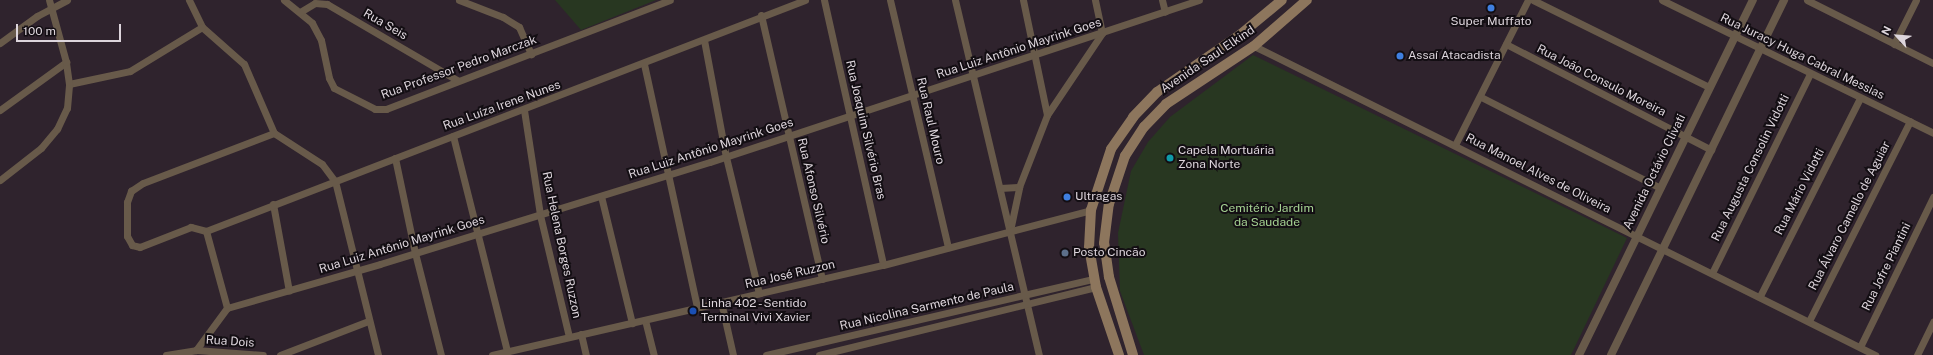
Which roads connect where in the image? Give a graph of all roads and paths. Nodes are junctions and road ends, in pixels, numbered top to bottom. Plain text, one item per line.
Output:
1 (50, 0) edge
2 (67, 0) edge
3 (189, 0) edge
4 (284, 0) edge
5 (459, 0) edge
6 (670, 0) edge
7 (805, 0) edge
8 (824, 0) edge
9 (890, 0) edge
10 (956, 0) edge
11 (1023, 0) edge
12 (1095, 0) edge
13 (1162, 0) edge
14 (1199, 0) edge
15 (1282, 0) edge
16 (1307, 0) edge
17 (1528, 0) edge
18 (1533, 0) edge
19 (1662, 0) edge
20 (1753, 0) edge
21 (1784, 0) edge
22 (1807, 0) edge
23 (1916, 0) edge
24 (1678, 4) edge
25 (1270, 5) edge
26 (51, 10) junction
27 (300, 12) junction
28 (1165, 12) junction
29 (761, 15) junction
30 (202, 27) junction
31 (1102, 33) junction
32 (1735, 36) junction
33 (704, 40) junction
34 (0, 43) edge
35 (1506, 44) junction
36 (1894, 44) junction
37 (1254, 46) junction
38 (1760, 49) junction
39 (531, 54) junction
40 (1036, 56) junction
41 (66, 62) junction
42 (1933, 63) edge
43 (644, 64) junction
44 (1810, 74) junction
45 (973, 76) junction
46 (457, 80) junction
47 (69, 84) junction
48 (1709, 88) junction
49 (913, 96) junction
50 (1481, 97) junction
51 (1860, 98) junction
52 (0, 110) edge
53 (524, 110) junction
54 (1047, 115) junction
55 (851, 116) junction
56 (1910, 121) junction
57 (1933, 132) edge
58 (274, 133) junction
59 (453, 136) junction
60 (789, 136) junction
61 (1685, 137) junction
62 (1455, 145) junction
63 (1711, 150) junction
64 (726, 157) junction
65 (395, 158) junction
66 (667, 176) junction
67 (0, 180) edge
68 (335, 181) junction
69 (1019, 187) junction
70 (1000, 188) junction
71 (1660, 188) junction
72 (601, 196) junction
73 (1933, 197) edge
74 (273, 204) junction
75 (1091, 210) junction
76 (540, 215) junction
77 (1010, 230) junction
78 (206, 231) junction
79 (478, 234) junction
80 (1637, 236) junction
81 (1104, 243) junction
82 (948, 247) junction
83 (1663, 248) junction
84 (415, 253) junction
85 (883, 265) junction
86 (356, 271) junction
87 (1712, 273) junction
88 (822, 279) junction
89 (1095, 283) junction
90 (289, 291) junction
91 (759, 293) junction
92 (1025, 296) junction
93 (1760, 296) junction
94 (721, 302) junction
95 (1028, 305) junction
96 (227, 308) junction
97 (697, 308) junction
98 (645, 320) junction
99 (368, 321) junction
100 (1809, 321) junction
101 (1933, 322) edge
102 (632, 323) junction
103 (1113, 333) junction
104 (581, 334) junction
105 (569, 337) junction
106 (1860, 347) junction
107 (196, 350) junction
108 (512, 352) edge
109 (166, 355) edge
110 (263, 355) edge
111 (280, 355) edge
112 (378, 355) edge
113 (441, 355) edge
114 (492, 355) edge
115 (586, 355) edge
116 (654, 355) edge
117 (733, 355) edge
118 (766, 355) edge
119 (819, 355) edge
120 (1039, 355) edge
121 (1119, 355) edge
122 (1125, 355) edge
123 (1133, 355) edge
124 (1579, 355) edge
125 (1611, 355) edge
126 (1875, 355) edge
127 (1917, 355) edge

1 - 26 street
2 - 26 street
3 - 30 street
4 - 27 street, Rua Professor Pedro Marczak
5 - 39 street
6 - 39 street, Rua Professor Pedro Marczak
7 - 29 street, Rua Luíza Irene Nunes
8 - 55 street, Rua Joaquim Silvério Bras
9 - 49 street, Rua Raul Mouro
10 - 45 street
11 - 40 street
12 - 31 street
13 - 28 street
14 - 28 street, Rua Luiz Antônio Mayrink Goes
15 - 25 main road, Avenida Saul Elkind
16 - 37 main road, Avenida Saul Elkind
17 - 35 street
18 - 48 street
19 - 24 street, Rua Juracy Huga Cabral Messias
20 - 32 street, Avenida Octávio Clivati
21 - 38 street
22 - 36 street
23 - 36 street
24 - 32 street, Rua Juracy Huga Cabral Messias
25 - 37 main road
25 - 75 main road, Avenida Saul Elkind
26 - 34 street
26 - 41 street
27 - 46 street, Rua Seis
27 - 46 street, Rua Professor Pedro Marczak
28 - 31 street, Rua Luiz Antônio Mayrink Goes
29 - 33 street, Rua Luíza Irene Nunes
29 - 60 street, Rua Afonso Silvério
30 - 47 street
30 - 58 street
31 - 40 street, Rua Luiz Antônio Mayrink Goes
31 - 54 street
32 - 38 street, Rua Juracy Huga Cabral Messias
32 - 48 street, Avenida Octávio Clivati
33 - 43 street, Rua Luíza Irene Nunes
33 - 64 street
35 - 50 street
35 - 61 street, Rua João Consulo Moreira
36 - 42 street
37 - 62 street, Rua Manoel Alves de Oliveira
37 - 81 main road, Avenida Saul Elkind
38 - 44 street, Rua Juracy Huga Cabral Messias
38 - 63 street
39 - 46 street, Rua Professor Pedro Marczak
40 - 45 street, Rua Luiz Antônio Mayrink Goes
40 - 54 street
41 - 47 street
41 - 52 street
43 - 53 street, Rua Luíza Irene Nunes
43 - 66 street
44 - 51 street, Rua Juracy Huga Cabral Messias
44 - 87 street, Rua Augusta Consolin Vidotti
45 - 49 street, Rua Luiz Antônio Mayrink Goes
45 - 70 street
47 - 67 street
48 - 61 street, Avenida Octávio Clivati
49 - 55 street, Rua Luiz Antônio Mayrink Goes
49 - 82 street, Rua Raul Mouro
50 - 62 street
50 - 71 street
51 - 56 street, Rua Juracy Huga Cabral Messias
51 - 93 street, Rua Mário Vidotti
53 - 59 street, Rua Luíza Irene Nunes
53 - 76 street, Rua Helena Borges Ruzzon
54 - 69 street
55 - 60 street, Rua Luiz Antônio Mayrink Goes
55 - 85 street, Rua Joaquim Silvério Bras
56 - 57 street, Rua Juracy Huga Cabral Messias
56 - 100 street, Rua Álvaro Camello de Aguiar
58 - 68 street
58 - 78 street
59 - 65 street, Rua Luíza Irene Nunes
59 - 79 street
60 - 64 street, Rua Luiz Antônio Mayrink Goes
60 - 88 street, Rua Afonso Silvério
61 - 63 street, Rua João Consulo Moreira
61 - 71 street, Avenida Octávio Clivati
62 - 80 street, Rua Manoel Alves de Oliveira
63 - 83 street
64 - 66 street, Rua Luiz Antônio Mayrink Goes
64 - 91 street
65 - 68 street, Rua Luíza Irene Nunes
65 - 84 street
66 - 72 street, Rua Luiz Antônio Mayrink Goes
66 - 97 street
68 - 74 street, Rua Luíza Irene Nunes
68 - 86 street
69 - 70 street
69 - 77 street
70 - 77 street
71 - 80 street, Avenida Octávio Clivati
72 - 76 street, Rua Luiz Antônio Mayrink Goes
72 - 102 street
73 - 106 street, Rua Jofre Piantini
74 - 78 street, Rua Luíza Irene Nunes
74 - 90 street
75 - 77 street, Rua José Ruzzon
75 - 81 main road
75 - 89 main road, Avenida Saul Elkind
76 - 79 street, Rua Luiz Antônio Mayrink Goes
76 - 105 street, Rua Helena Borges Ruzzon
77 - 82 street, Rua José Ruzzon
77 - 92 street
78 - 96 street
79 - 84 street, Rua Luiz Antônio Mayrink Goes
79 - 108 street
80 - 83 street, Rua Manoel Alves de Oliveira
80 - 124 street, Avenida Octávio Clivati
81 - 123 main road, Avenida Saul Elkind
82 - 85 street, Rua José Ruzzon
83 - 87 street, Rua Manoel Alves de Oliveira
83 - 125 street
84 - 86 street, Rua Luiz Antônio Mayrink Goes
84 - 113 street
85 - 88 street, Rua José Ruzzon
86 - 90 street, Rua Luiz Antônio Mayrink Goes
86 - 99 street
87 - 93 street, Rua Manoel Alves de Oliveira
88 - 91 street, Rua José Ruzzon
89 - 92 street, Rua Nicolina Sarmento de Paula
89 - 95 street, Rua Nicolina Sarmento de Paula
89 - 103 main road, Avenida Saul Elkind
90 - 96 street, Rua Luiz Antônio Mayrink Goes
91 - 94 street, Rua José Ruzzon
92 - 95 street
92 - 118 street, Rua Nicolina Sarmento de Paula
93 - 100 street, Rua Manoel Alves de Oliveira
94 - 97 street, Rua José Ruzzon
94 - 117 street
95 - 119 street, Rua Nicolina Sarmento de Paula
95 - 120 street
96 - 107 street
97 - 98 street, Rua José Ruzzon
98 - 102 street, Rua José Ruzzon
98 - 116 street
99 - 111 street
99 - 112 street
100 - 106 street, Rua Manoel Alves de Oliveira
101 - 127 street
102 - 104 street, Rua José Ruzzon
103 - 121 main road, Avenida Saul Elkind
103 - 122 main road
104 - 105 street, Rua José Ruzzon
104 - 115 street
105 - 108 street, Rua José Ruzzon
106 - 126 street, Rua Manoel Alves de Oliveira
107 - 109 street, Rua Dois
107 - 110 street, Rua Dois
108 - 114 street, Rua José Ruzzon

